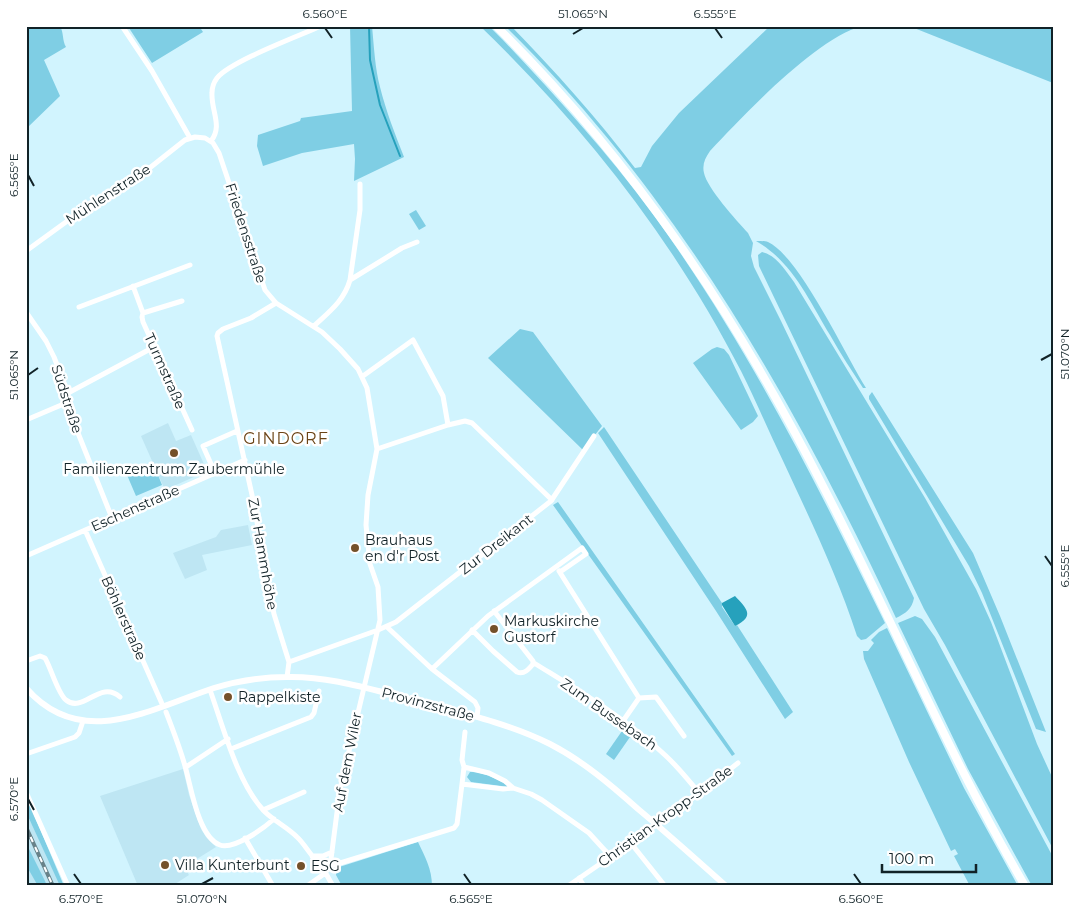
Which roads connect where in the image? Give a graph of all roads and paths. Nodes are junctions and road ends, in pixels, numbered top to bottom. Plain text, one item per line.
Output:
1 (122, 26) edge
2 (322, 26) edge
3 (496, 26) edge
4 (190, 138) junction
5 (211, 141) junction
6 (360, 184) dead end
7 (417, 242) dead end
8 (26, 251) edge
9 (190, 265) dead end
10 (350, 280) junction
11 (133, 286) junction
12 (182, 301) dead end
13 (276, 303) junction
14 (78, 308) dead end
15 (26, 312) edge
16 (143, 313) junction
17 (314, 326) junction
18 (154, 346) junction
19 (363, 376) junction
20 (68, 393) junction
21 (66, 403) junction
22 (26, 420) edge
23 (448, 426) junction
24 (192, 430) dead end
25 (237, 431) junction
26 (594, 436) dead end
27 (377, 449) junction
28 (245, 460) junction
29 (215, 473) junction
30 (552, 500) junction
31 (112, 518) junction
32 (85, 530) junction
33 (26, 556) edge
34 (556, 567) junction
35 (560, 572) junction
36 (494, 611) junction
37 (388, 627) junction
38 (378, 630) junction
39 (472, 630) junction
40 (26, 661) edge
41 (289, 662) junction
42 (534, 663) junction
43 (432, 669) junction
44 (287, 676) junction
45 (26, 688) edge
46 (363, 688) junction
47 (210, 690) junction
48 (319, 691) dead end
49 (120, 697) dead end
50 (639, 698) junction
51 (165, 709) junction
52 (478, 717) junction
53 (83, 721) junction
54 (623, 721) junction
55 (465, 732) dead end
56 (684, 736) dead end
57 (228, 739) junction
58 (231, 749) junction
59 (26, 754) edge
60 (738, 763) dead end
61 (186, 767) junction
62 (464, 767) junction
63 (462, 784) junction
64 (514, 788) junction
65 (26, 792) edge
66 (304, 792) dead end
67 (700, 794) junction
68 (263, 810) junction
69 (274, 819) junction
70 (656, 824) junction
71 (245, 838) junction
72 (630, 842) junction
73 (332, 852) junction
74 (312, 856) junction
75 (610, 856) junction
76 (329, 866) junction
77 (325, 872) junction
78 (579, 878) junction
79 (663, 885) edge
80 (68, 886) edge
81 (273, 886) edge
82 (307, 886) edge
83 (333, 886) edge
84 (568, 886) edge
85 (584, 886) edge
86 (726, 886) edge
87 (1025, 886) edge

1 - 4 street
2 - 5 street
3 - 87 main road
4 - 5 street
4 - 8 street, Mühlenstraße
5 - 13 street, Friedensstraße
6 - 10 street
7 - 10 street
9 - 11 street
10 - 17 street
11 - 14 street
11 - 16 street, Turmstraße
12 - 16 street, Turmstraße
13 - 17 street, Friedensstraße
13 - 25 street, Zur Hammhöhe
15 - 20 street, Südstraße
16 - 18 street, Turmstraße
17 - 19 street, Friedensstraße
18 - 20 street
18 - 24 street, Turmstraße
19 - 23 street
19 - 27 street, Friedensstraße
20 - 21 street, Südstraße
21 - 22 street
21 - 31 street, Südstraße
23 - 27 street
23 - 30 street
25 - 28 street, Zur Hammhöhe
25 - 29 street
26 - 30 street, Zur Dreikant
27 - 38 street, Friedensstraße
28 - 29 street, Eschenstraße
28 - 41 street, Zur Hammhöhe
29 - 31 street, Eschenstraße
30 - 37 street, Zur Dreikant
31 - 32 street, Eschenstraße
32 - 33 street, Eschenstraße
32 - 51 street, Böhlerstraße
34 - 35 street
34 - 35 street
34 - 36 street
35 - 50 street
36 - 39 street
36 - 42 street, Zum Bussebach
37 - 38 street, Zur Dreikant
37 - 43 street
38 - 41 street, Zur Dreikant
38 - 46 street, Auf dem Wiler
39 - 42 street
39 - 43 street
40 - 49 street
41 - 44 street, Zur Hammhöhe
42 - 54 street, Zum Bussebach
43 - 52 street
44 - 46 street, Provinzstraße
44 - 47 street, Provinzstraße
45 - 53 street, Provinzstraße
46 - 52 street, Provinzstraße
46 - 73 street, Auf dem Wiler
47 - 51 street, Provinzstraße
47 - 57 street
48 - 58 street
50 - 54 street
50 - 56 street
51 - 53 street, Provinzstraße
51 - 61 street, Böhlerstraße
52 - 70 street, Provinzstraße
53 - 59 street
54 - 67 street, Zum Bussebach
55 - 62 street
57 - 58 street
57 - 61 street
58 - 68 street
60 - 67 street, Christian-Kropp-Straße
61 - 71 street, Böhlerstraße
62 - 63 street
62 - 64 street
63 - 64 street
63 - 76 street
64 - 75 street
65 - 80 street
66 - 68 street
67 - 70 street, Christian-Kropp-Straße
68 - 69 street
69 - 71 street, Böhlerstraße
69 - 74 street
70 - 72 street, Christian-Kropp-Straße
70 - 86 street, Provinzstraße
71 - 81 street
72 - 75 street, Christian-Kropp-Straße
72 - 79 street
73 - 74 street
73 - 76 street, Auf dem Wiler
74 - 76 street
75 - 78 street, Christian-Kropp-Straße
76 - 77 street, Auf dem Wiler
77 - 82 street, Auf dem Wiler
77 - 83 street
78 - 84 street, Christian-Kropp-Straße
78 - 85 street

